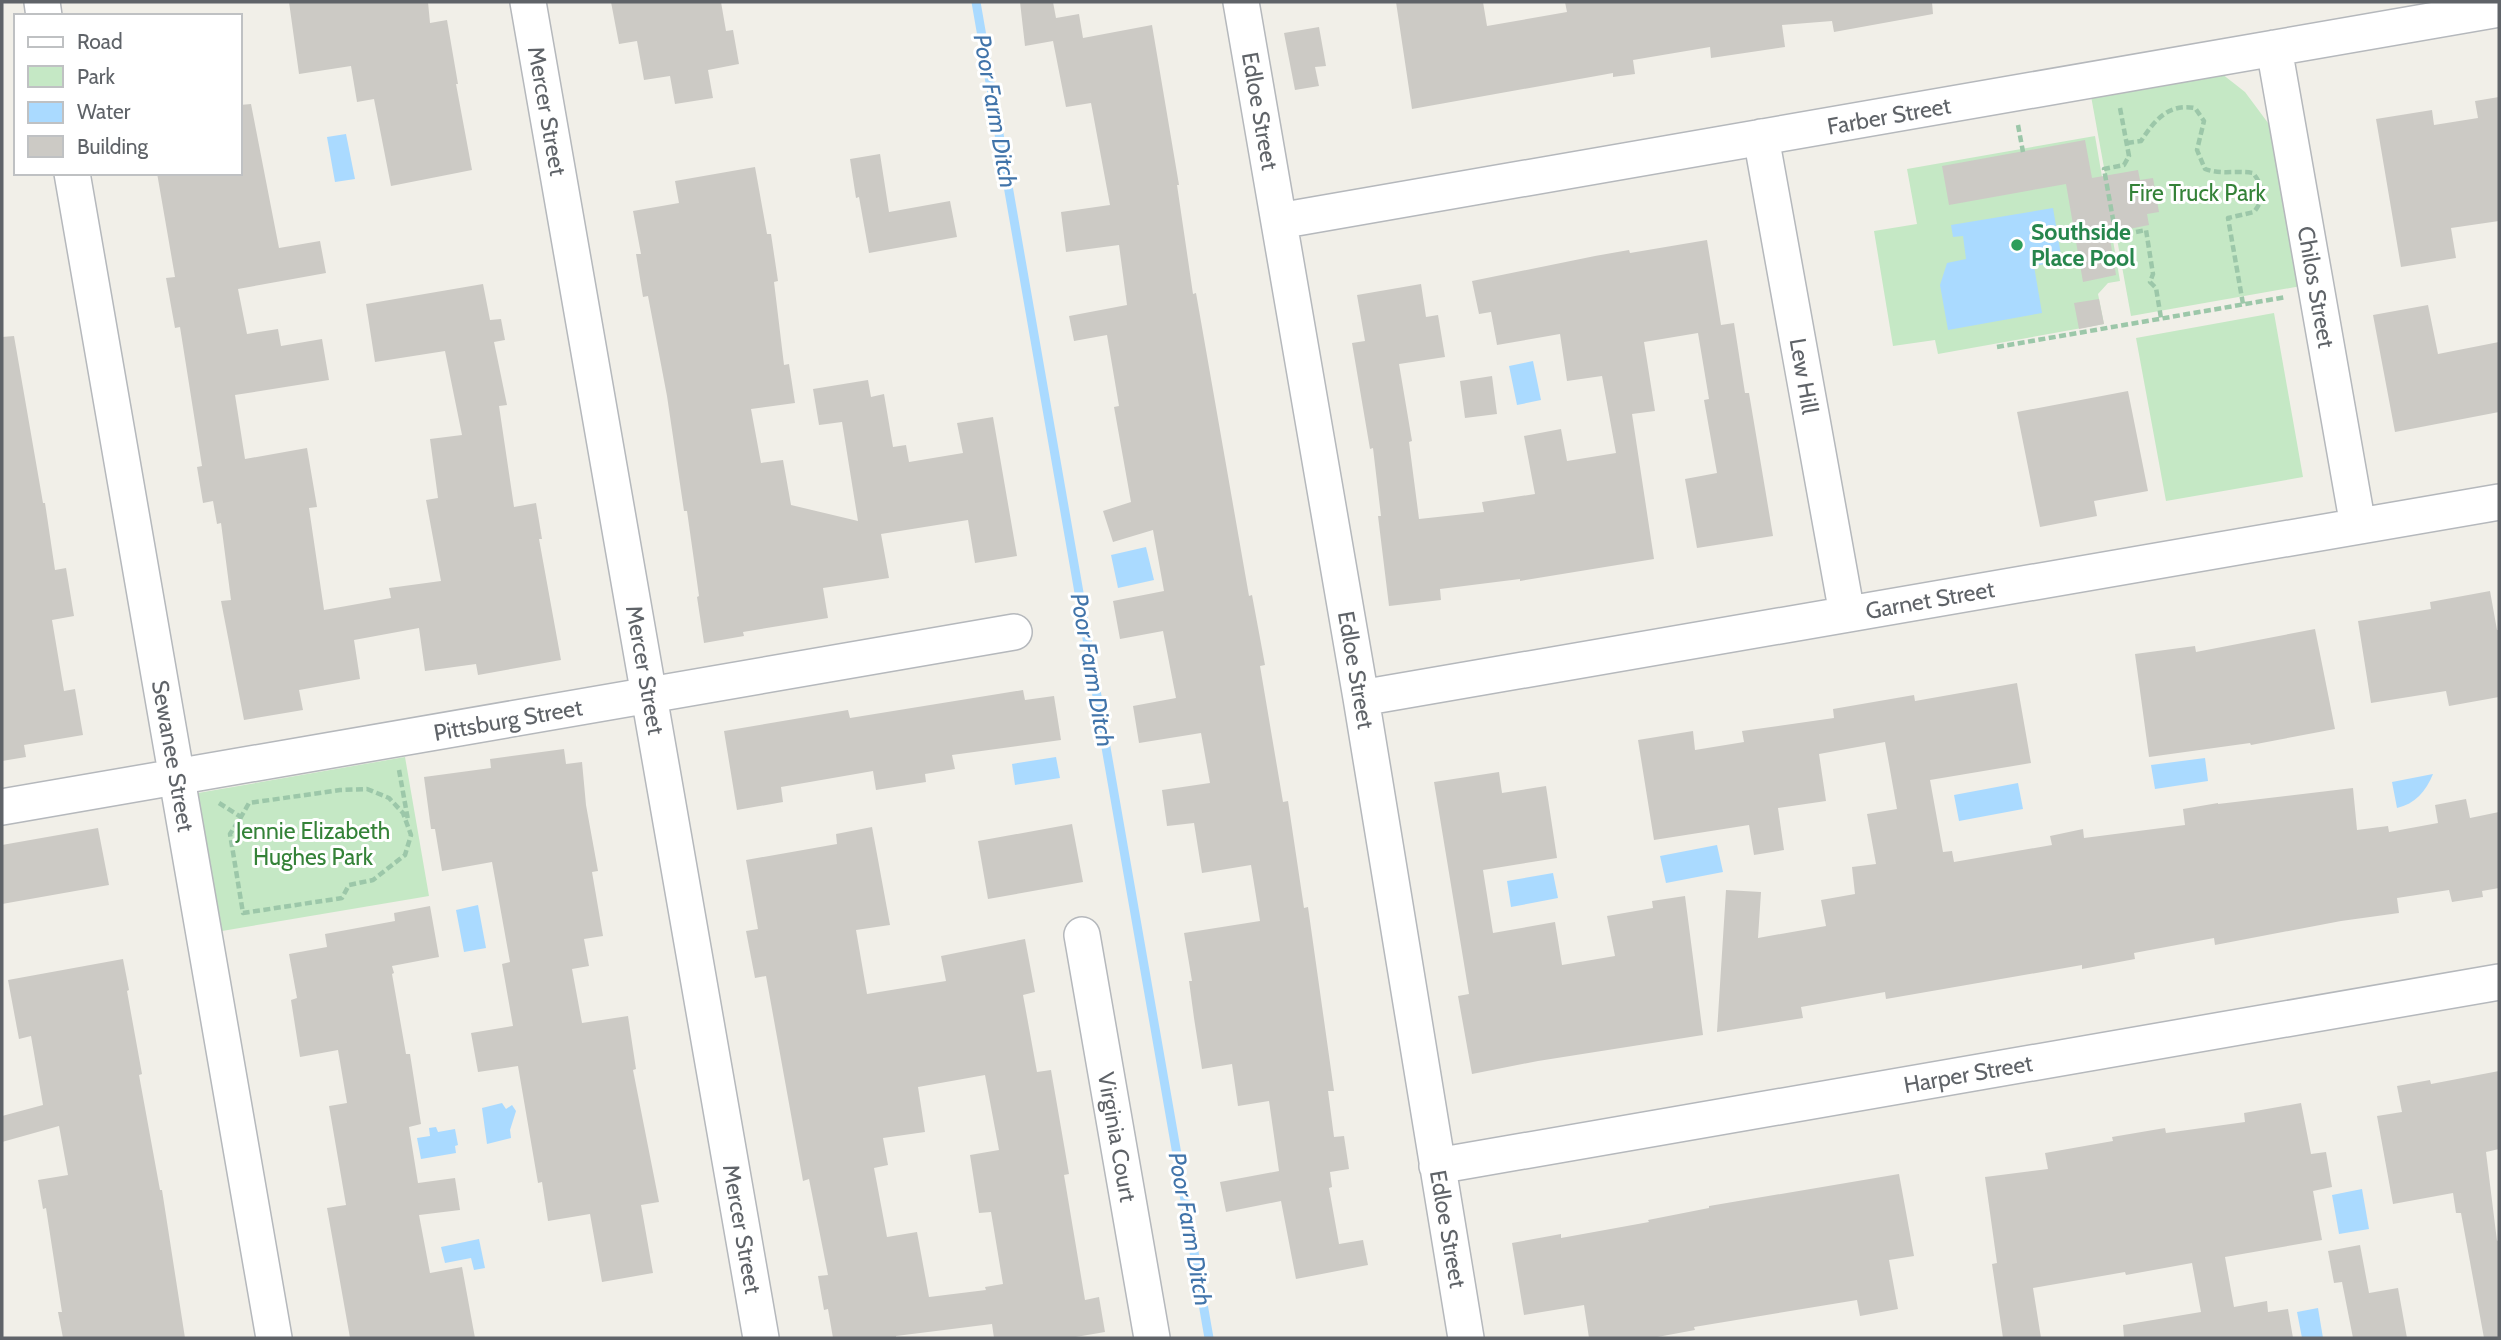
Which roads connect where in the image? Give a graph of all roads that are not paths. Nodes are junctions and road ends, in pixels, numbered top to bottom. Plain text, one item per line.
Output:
1 (528, 2) edge
2 (1241, 2) edge
3 (2499, 9) edge
4 (2274, 48) junction
5 (1761, 137) junction
6 (72, 175) edge
7 (1279, 221) junction
8 (2499, 502) edge
9 (2358, 526) junction
10 (1847, 614) junction
11 (1013, 632) dead end
12 (649, 695) junction
13 (1361, 698) junction
14 (176, 777) junction
15 (2, 807) edge
16 (1082, 935) dead end
17 (2499, 982) edge
18 (1437, 1166) junction
19 (274, 1338) edge
20 (761, 1338) edge
21 (1152, 1338) edge
22 (1466, 1338) edge

1 - 12 street, Mercer Street
2 - 7 street, Edloe Street
3 - 4 street, Farber Street
4 - 5 street, Farber Street
4 - 9 street, Chilos Street
5 - 7 street, Farber Street
5 - 10 street, Lew Hill
6 - 14 street, Sewanee Street
7 - 13 street, Edloe Street
8 - 9 street, Garnet Street
9 - 10 street, Garnet Street
10 - 13 street, Garnet Street
11 - 12 street, Pittsburg Street
12 - 14 street, Pittsburg Street
12 - 20 street, Mercer Street
13 - 18 street, Edloe Street
14 - 15 street, Pittsburg Street
14 - 19 street, Sewanee Street
16 - 21 street, Virginia Court
17 - 18 street, Harper Street
18 - 22 street, Edloe Street

